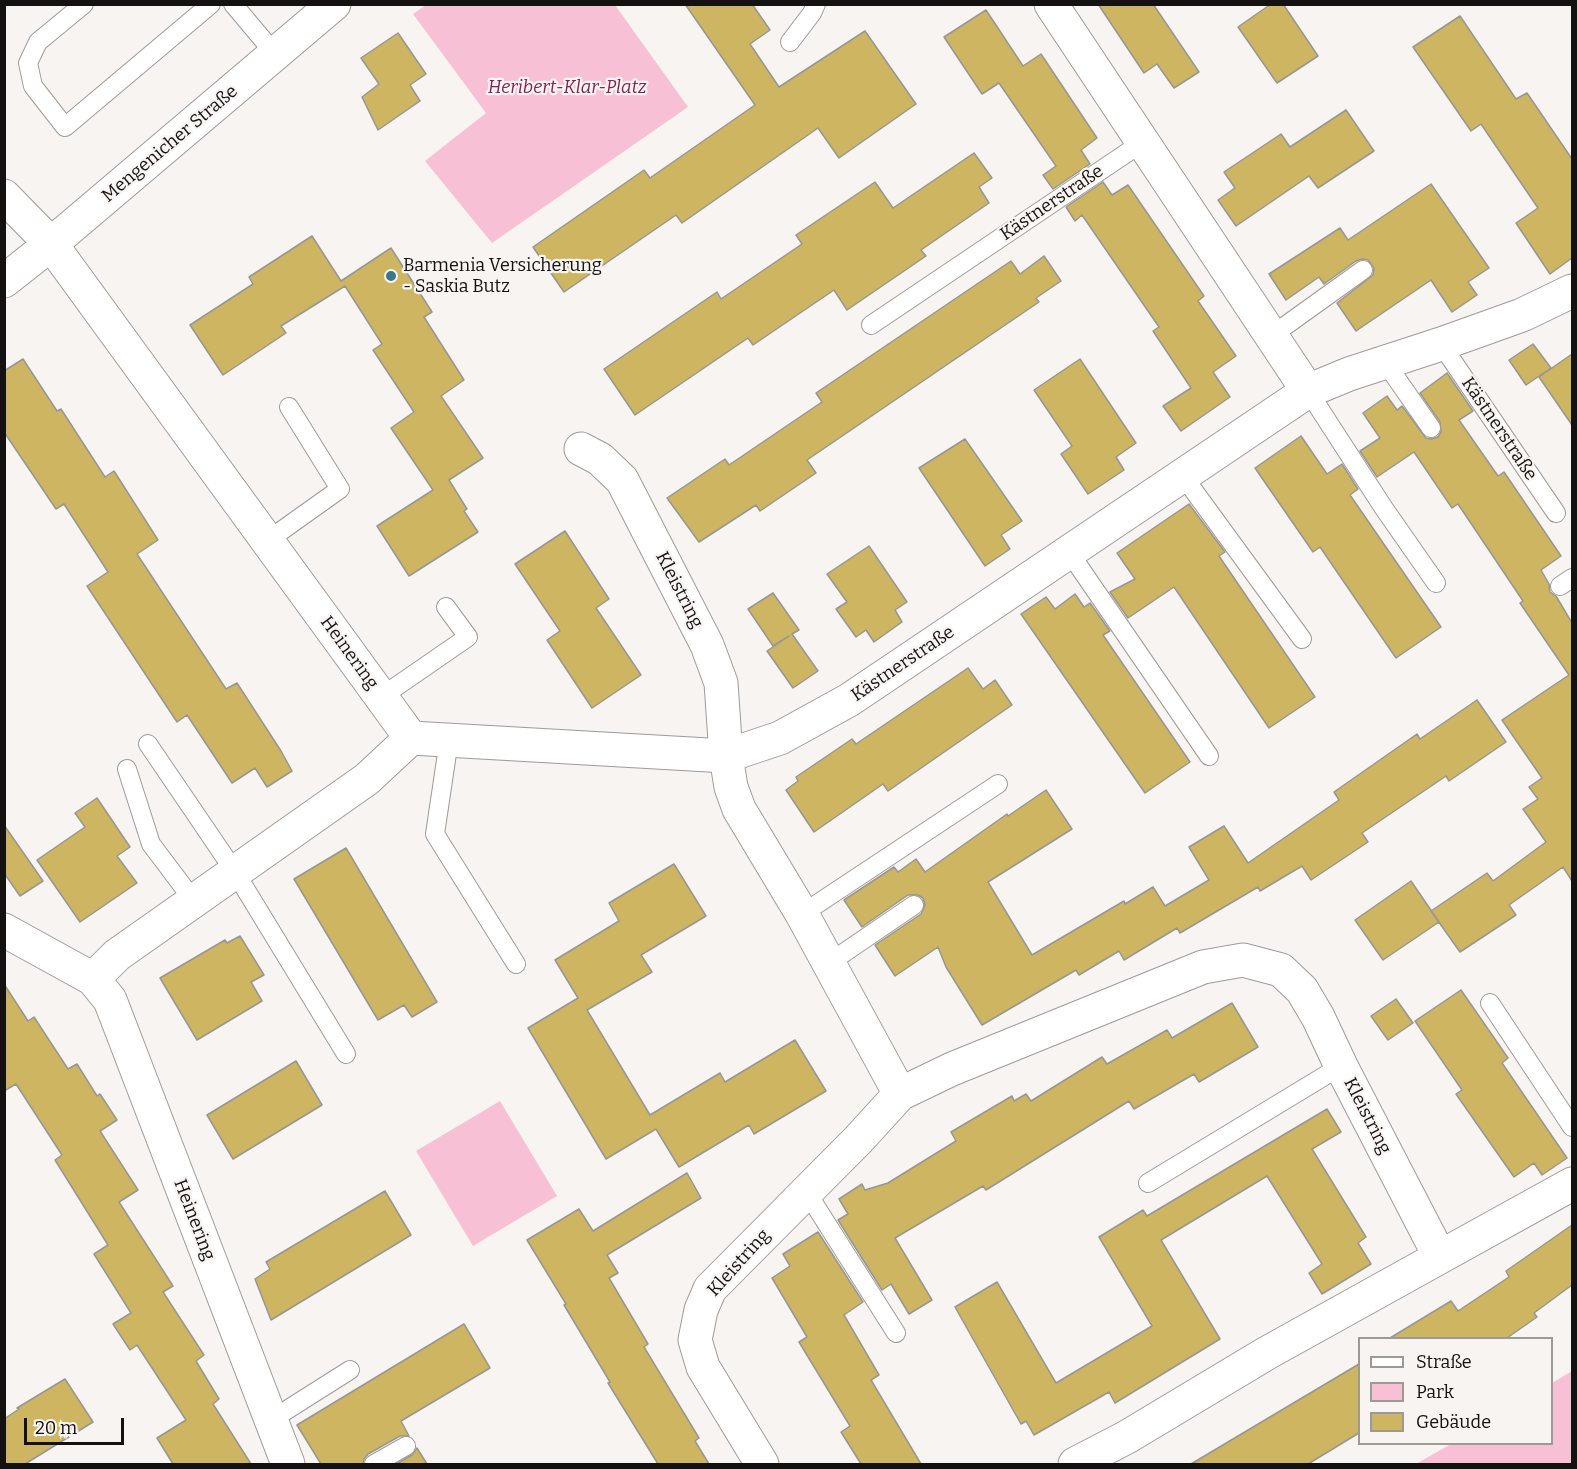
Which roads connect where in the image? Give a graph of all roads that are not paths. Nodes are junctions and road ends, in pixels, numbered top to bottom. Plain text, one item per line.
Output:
1 (84, 4) edge
2 (211, 4) edge
3 (233, 4) edge
4 (334, 4) edge
5 (816, 4) edge
6 (1051, 4) edge
7 (790, 42) dead end
8 (275, 54) junction
9 (1143, 142) junction
10 (4, 196) edge
11 (51, 244) junction
12 (1363, 270) dead end
13 (4, 281) edge
14 (1572, 291) edge
15 (871, 325) dead end
16 (1271, 336) junction
17 (1441, 344) junction
18 (1385, 362) junction
19 (1308, 391) junction
20 (289, 408) dead end
21 (1431, 428) dead end
22 (581, 449) dead end
23 (1184, 476) junction
24 (1556, 513) dead end
25 (267, 541) junction
26 (1069, 552) junction
27 (1436, 583) dead end
28 (446, 606) dead end
29 (1302, 639) dead end
30 (381, 697) junction
31 (411, 738) junction
32 (449, 740) junction
33 (148, 744) dead end
34 (726, 756) junction
35 (1209, 756) dead end
36 (127, 769) dead end
37 (998, 784) dead end
38 (235, 872) junction
39 (194, 901) junction
40 (914, 905) dead end
41 (802, 914) junction
42 (4, 930) edge
43 (830, 963) junction
44 (516, 964) dead end
45 (93, 979) junction
46 (1490, 1003) dead end
47 (346, 1054) dead end
48 (1341, 1066) junction
49 (900, 1094) junction
50 (1572, 1127) edge
51 (1148, 1183) dead end
52 (1572, 1184) edge
53 (806, 1191) junction
54 (1440, 1257) junction
55 (896, 1333) dead end
56 (350, 1370) dead end
57 (271, 1420) junction
58 (406, 1446) dead end
59 (288, 1464) edge
60 (375, 1464) edge
61 (762, 1464) edge
62 (1075, 1464) edge

1 - 2 lane
3 - 8 lane
4 - 8 street, Mengenicher Straße
5 - 7 lane
6 - 9 street
8 - 11 street, Mengenicher Straße
9 - 15 lane, Kästnerstraße
9 - 16 street
10 - 11 street, Heinering
11 - 13 street, Mengenicher Straße
11 - 25 street, Heinering
12 - 16 lane
14 - 17 street, Kästnerstraße
16 - 19 street
17 - 18 street, Kästnerstraße
17 - 24 lane, Kästnerstraße
18 - 19 street, Kästnerstraße
18 - 21 lane
19 - 23 street, Kästnerstraße
19 - 27 lane
20 - 25 lane
22 - 34 street, Kleistring
23 - 26 street, Kästnerstraße
23 - 29 lane
25 - 30 street, Heinering
26 - 34 street, Kästnerstraße
26 - 35 lane
28 - 30 lane
30 - 31 street, Heinering
31 - 32 street
31 - 38 street
32 - 34 street
32 - 44 lane
33 - 38 lane
34 - 41 street, Kleistring
36 - 39 lane
37 - 41 lane
38 - 39 street
38 - 47 lane
39 - 45 street
40 - 43 lane
41 - 43 street, Kleistring
42 - 45 street, Heinering
43 - 49 street, Kleistring
45 - 57 street, Heinering
46 - 50 lane
48 - 49 street, Kleistring
48 - 51 lane
48 - 54 street, Kleistring
49 - 53 street, Kleistring
52 - 54 street
53 - 55 lane
53 - 61 street, Kleistring
54 - 62 street
56 - 57 lane
57 - 59 street, Heinering
58 - 60 lane

